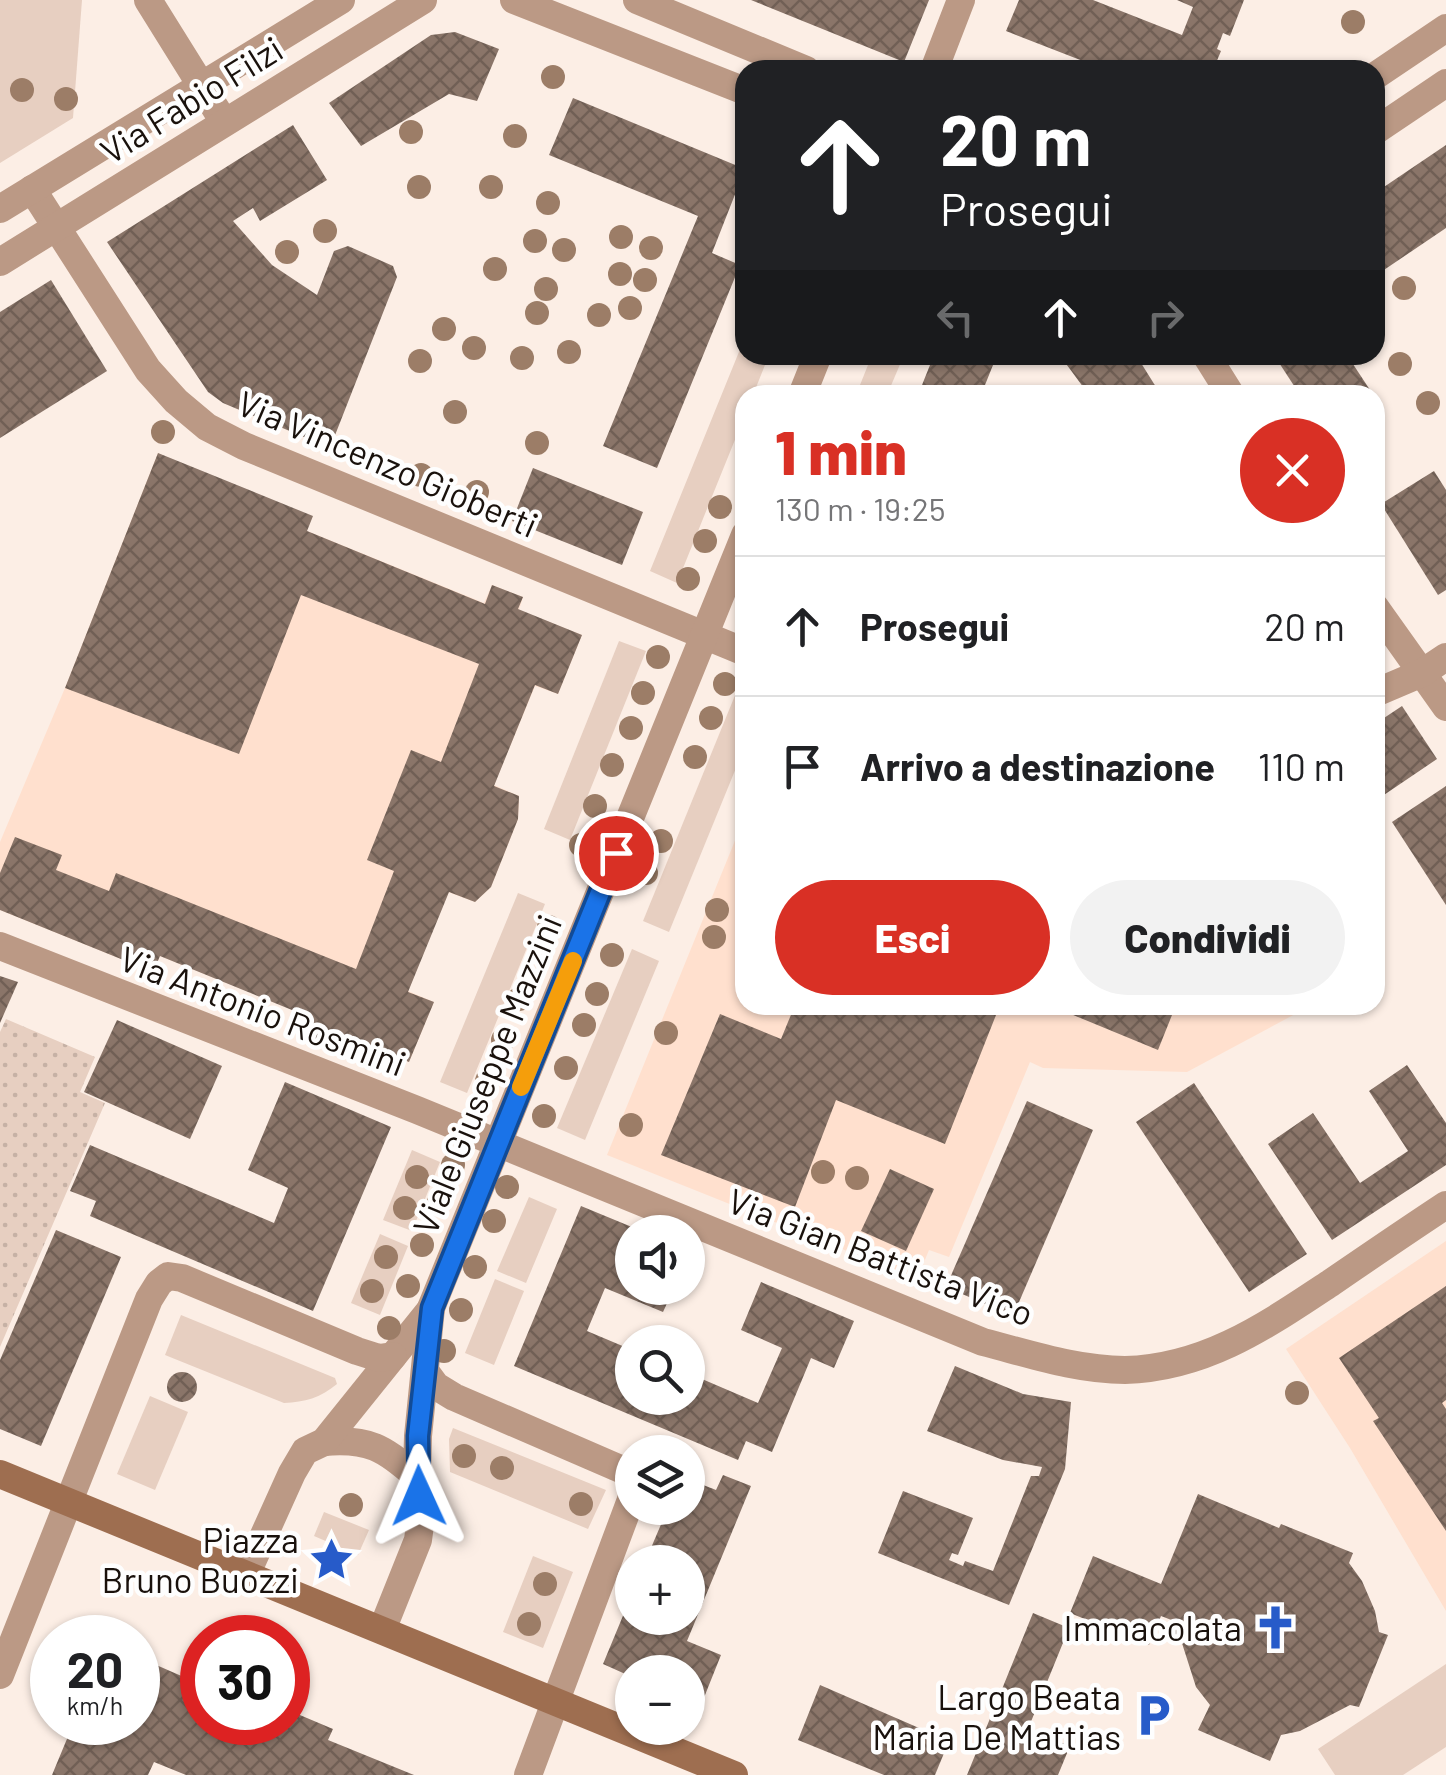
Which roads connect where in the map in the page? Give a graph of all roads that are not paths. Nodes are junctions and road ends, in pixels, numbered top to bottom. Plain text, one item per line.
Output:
1 (148, 0) edge
2 (341, 0) edge
3 (422, 0) edge
4 (514, 0) edge
5 (638, 0) edge
6 (962, 0) edge
7 (1446, 28) edge
8 (782, 60) edge
9 (938, 60) edge
10 (1385, 69) edge
11 (1446, 83) edge
12 (201, 86) junction
13 (735, 88) edge
14 (224, 122) junction
15 (1385, 124) edge
16 (32, 189) junction
17 (0, 209) edge
18 (56, 227) junction
19 (0, 262) edge
20 (735, 560) edge
21 (1385, 617) edge
22 (704, 636) junction
23 (735, 648) edge
24 (1434, 665) edge
25 (1385, 688) edge
26 (1446, 708) edge
27 (0, 946) edge
28 (498, 1143) junction
29 (1446, 1205) edge
30 (432, 1308) junction
31 (393, 1356) junction
32 (425, 1371) junction
33 (324, 1442) junction
34 (615, 1467) edge
35 (0, 1474) edge
36 (417, 1477) junction
37 (71, 1502) junction
38 (622, 1525) edge
39 (246, 1574) junction
40 (382, 1630) junction
41 (0, 1674) edge
42 (557, 1702) junction
43 (528, 1775) edge
44 (734, 1775) edge

1 - 12 street
2 - 12 street, Via Fabio Filzi
3 - 14 street, Via Fabio Filzi
4 - 13 street
5 - 8 street
6 - 9 street
7 - 10 street
11 - 15 street
12 - 14 street
12 - 16 street, Via Fabio Filzi
14 - 18 street, Via Fabio Filzi
16 - 17 street, Via Fabio Filzi
16 - 18 street, Via Vincenzo Gioberti
18 - 19 street, Via Fabio Filzi
18 - 22 street, Via Vincenzo Gioberti
20 - 22 street, Viale Giuseppe Mazzini
21 - 24 street
22 - 23 street, Via Vincenzo Gioberti
22 - 28 street, Viale Giuseppe Mazzini
24 - 25 street
24 - 26 street
27 - 28 street, Via Antonio Rosmini
28 - 29 street, Via Gian Battista Vico
28 - 30 street, Viale Giuseppe Mazzini
30 - 31 street, Viale Giuseppe Mazzini
30 - 32 street, Viale Giuseppe Mazzini
31 - 33 street
31 - 37 street
32 - 34 street
32 - 36 street
33 - 36 street
33 - 39 street
35 - 37 main road
36 - 40 street
37 - 39 main road
37 - 41 street
38 - 42 street
39 - 40 main road
40 - 42 main road
42 - 43 street
42 - 44 main road

